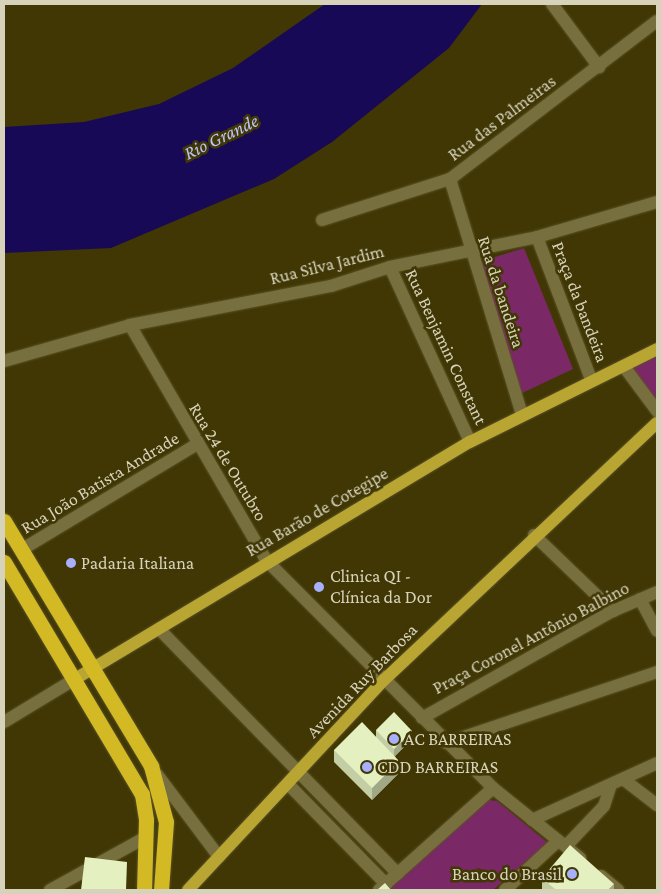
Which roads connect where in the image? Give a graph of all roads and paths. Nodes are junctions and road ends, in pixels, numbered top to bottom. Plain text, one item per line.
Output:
1 (552, 4) edge
2 (656, 25) edge
3 (599, 67) junction
4 (450, 179) junction
5 (657, 202) edge
6 (322, 220) dead end
7 (536, 237) junction
8 (468, 251) junction
9 (390, 267) junction
10 (130, 325) junction
11 (657, 349) edge
12 (4, 361) edge
13 (625, 368) junction
14 (591, 380) junction
15 (657, 411) edge
16 (522, 415) junction
17 (657, 423) edge
18 (470, 442) junction
19 (196, 445) junction
20 (4, 521) edge
21 (534, 535) junction
22 (21, 550) junction
23 (267, 561) junction
24 (4, 562) edge
25 (657, 592) edge
26 (640, 599) junction
27 (613, 611) junction
28 (158, 629) junction
29 (657, 631) edge
30 (93, 666) junction
31 (657, 672) edge
32 (75, 679) junction
33 (384, 680) junction
34 (422, 718) junction
35 (4, 722) edge
36 (446, 743) junction
37 (656, 765) edge
38 (151, 766) junction
39 (300, 773) junction
40 (624, 779) junction
41 (611, 784) junction
42 (289, 785) junction
43 (493, 788) junction
44 (657, 805) edge
45 (532, 820) junction
46 (146, 837) junction
47 (562, 843) junction
48 (220, 857) junction
49 (398, 874) junction
50 (383, 887) edge
51 (50, 890) edge
52 (144, 890) edge
53 (161, 890) edge
54 (188, 890) edge
55 (505, 890) edge
56 (618, 890) edge

1 - 3 street
2 - 3 street, Rua das Palmeiras
3 - 4 street, Rua das Palmeiras
4 - 6 street, Rua das Palmeiras
4 - 8 street, Rua da bandeira
5 - 7 street, Rua Silva Jardim
7 - 8 street, Rua Silva Jardim
7 - 14 street, Praça da bandeira
8 - 9 street, Rua Silva Jardim
8 - 16 street, Rua da bandeira
9 - 10 street, Rua Silva Jardim
9 - 18 street, Rua Benjamin Constant
10 - 12 street, Rua Silva Jardim
10 - 19 street, Rua 24 de Outubro
11 - 13 main road, Rua Barão de Cotegipe
13 - 14 main road, Rua Barão de Cotegipe
13 - 15 street
14 - 16 main road, Rua Barão de Cotegipe
16 - 18 main road, Rua Barão de Cotegipe
17 - 21 main road, Avenida Ruy Barbosa
18 - 23 main road, Rua Barão de Cotegipe
19 - 22 street, Rua João Batista Andrade
19 - 23 street, Rua 24 de Outubro
20 - 22 highway
21 - 27 street
21 - 33 main road, Avenida Ruy Barbosa
22 - 30 highway
23 - 28 main road, Rua Barão de Cotegipe
23 - 33 street, Rua 24 de Outubro
24 - 32 highway
25 - 26 street, Praça Coronel Antônio Balbino
26 - 27 street, Praça Coronel Antônio Balbino
26 - 29 street
27 - 34 street, Praça Coronel Antônio Balbino
28 - 30 main road, Rua Barão de Cotegipe
28 - 39 street
30 - 32 main road, Rua Barão de Cotegipe
30 - 38 highway
31 - 36 street
32 - 35 street, Rua Barão de Cotegipe
32 - 46 highway
33 - 34 street, Rua 24 de Outubro
33 - 39 main road, Avenida Ruy Barbosa
34 - 36 street, Rua 24 de Outubro
36 - 43 street, Rua 24 de Outubro
37 - 40 street
38 - 48 street
38 - 53 highway
39 - 42 main road, Avenida Ruy Barbosa
39 - 49 street
40 - 41 street
40 - 44 street
41 - 45 street
41 - 47 street
42 - 48 main road, Avenida Ruy Barbosa
42 - 50 street
43 - 45 street, Rua 24 de Outubro
43 - 49 street
45 - 47 street, Rua 24 de Outubro
46 - 51 street
46 - 52 highway
47 - 55 street
47 - 56 street, Rua 24 de Outubro
48 - 54 main road, Avenida Ruy Barbosa
49 - 50 street

